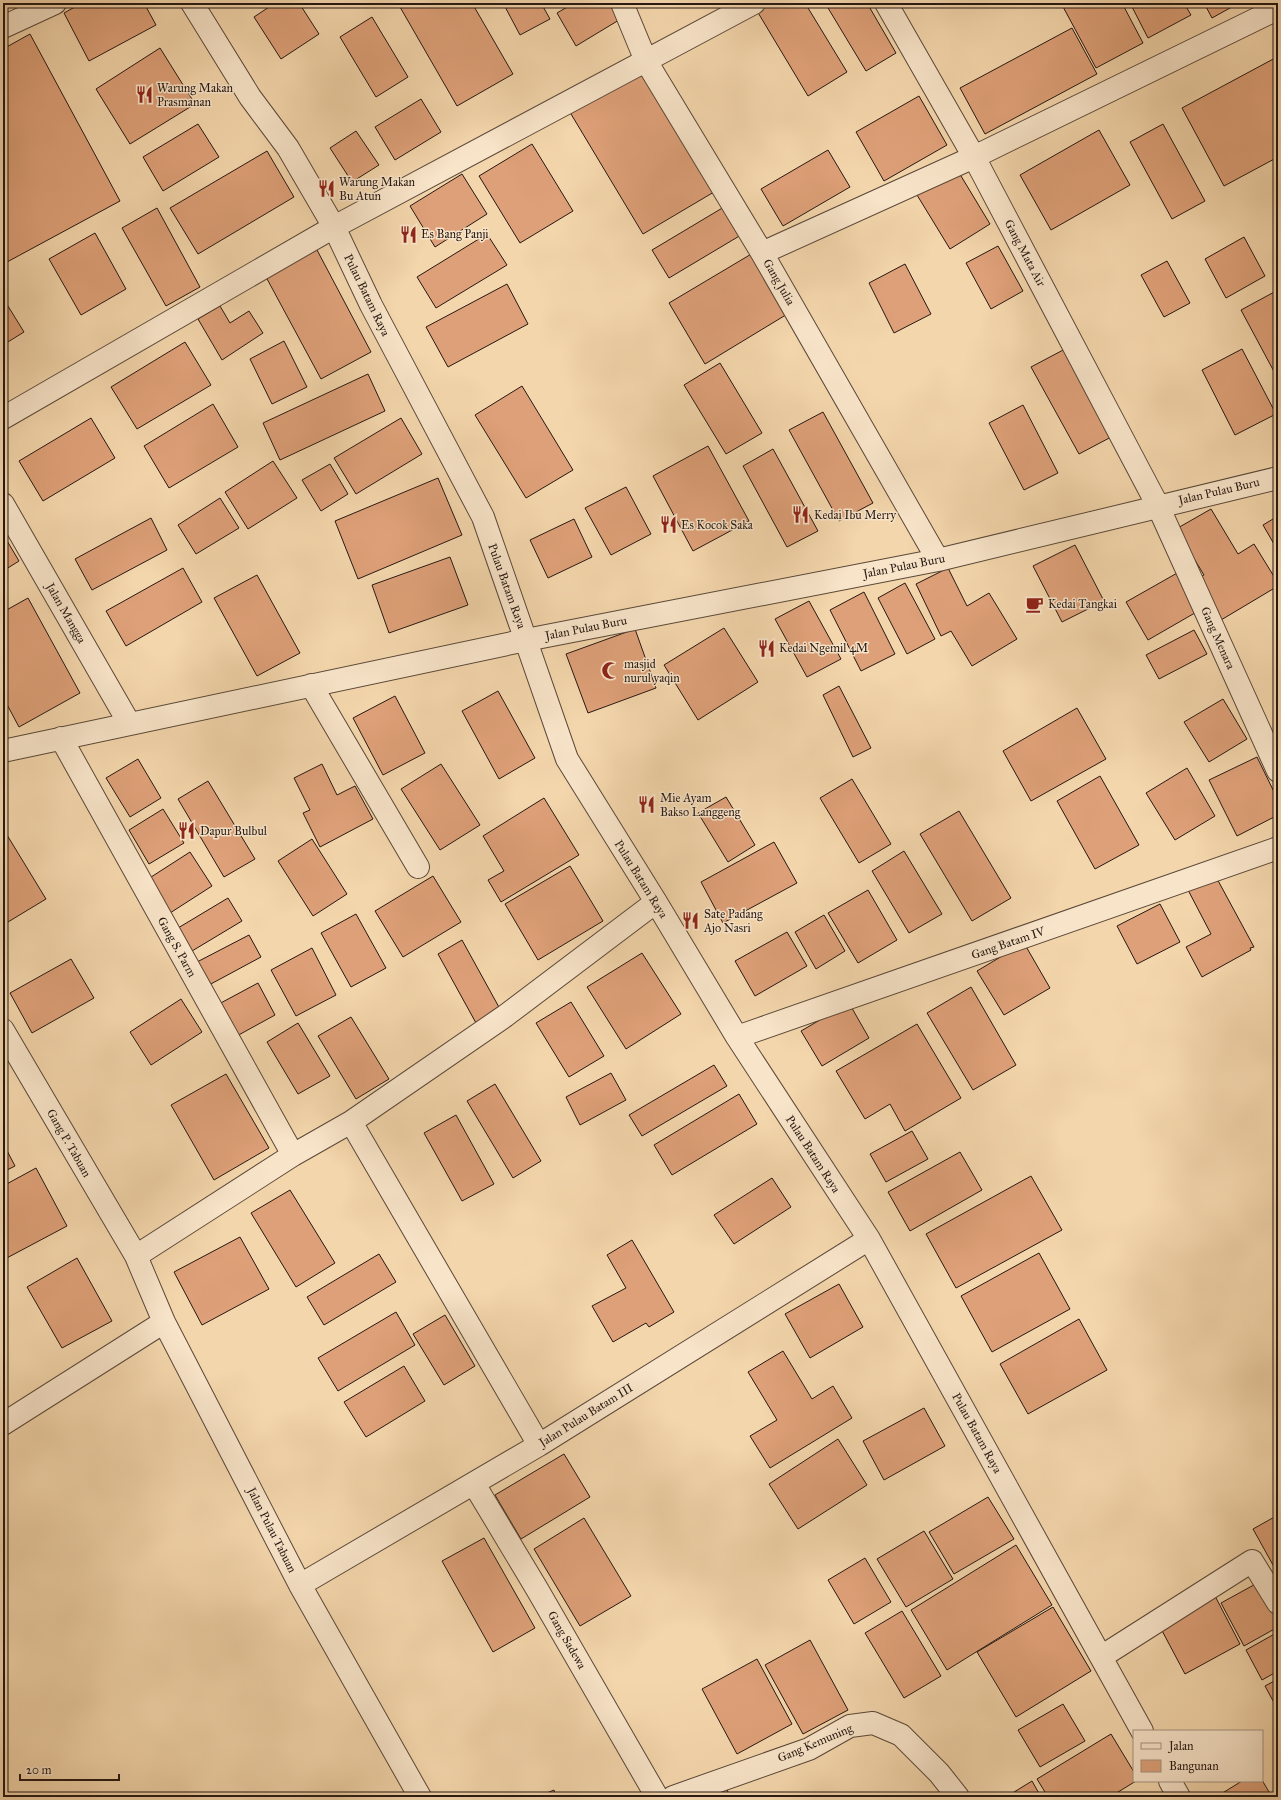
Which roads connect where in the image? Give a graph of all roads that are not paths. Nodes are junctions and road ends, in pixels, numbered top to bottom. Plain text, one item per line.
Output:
1 (55, 3) edge
2 (192, 3) edge
3 (622, 3) edge
4 (754, 3) edge
5 (886, 3) edge
6 (1272, 13) edge
7 (3, 28) edge
8 (646, 61) junction
9 (974, 157) junction
10 (334, 227) junction
11 (762, 253) junction
12 (3, 418) edge
13 (1278, 478) edge
14 (3, 504) edge
15 (1158, 506) junction
16 (938, 560) junction
17 (526, 640) junction
18 (311, 685) junction
19 (130, 723) junction
20 (61, 738) junction
21 (3, 751) edge
22 (1278, 771) edge
23 (1278, 848) edge
24 (418, 867) dead end
25 (656, 902) junction
26 (3, 1030) edge
27 (737, 1037) junction
28 (351, 1122) junction
29 (293, 1155) junction
30 (869, 1239) junction
31 (136, 1256) junction
32 (164, 1322) junction
33 (3, 1424) edge
34 (539, 1445) junction
35 (474, 1484) junction
36 (300, 1585) junction
37 (1278, 1603) edge
38 (1101, 1657) junction
39 (1141, 1730) edge
40 (1171, 1782) edge
41 (420, 1797) edge
42 (657, 1797) edge
43 (673, 1797) edge
44 (958, 1797) edge
45 (1179, 1797) edge

1 - 7 street
2 - 10 street, Pulau Batam Raya
3 - 8 street, Gang Julia
4 - 8 street
5 - 9 street, Gang Mata Air
6 - 9 street
8 - 10 street
8 - 11 street, Gang Julia
9 - 11 street
9 - 15 street, Gang Mata Air
10 - 12 street
10 - 17 street, Pulau Batam Raya
11 - 16 street, Gang Julia
13 - 15 street, Jalan Pulau Buru
14 - 19 street, Jalan Mangga
15 - 16 street, Jalan Pulau Buru
15 - 22 street, Gang Menara
16 - 17 street, Jalan Pulau Buru
17 - 18 street, Jalan Pulau Buru
17 - 25 street, Pulau Batam Raya
18 - 19 street, Jalan Pulau Buru
18 - 24 street
19 - 20 street, Jalan Pulau Buru
20 - 21 street, Jalan Pulau Buru
20 - 29 street, Gang S. Parm
23 - 27 street, Gang Batam IV
25 - 27 street, Pulau Batam Raya
25 - 28 street
26 - 31 street, Gang P. Tabuan
27 - 30 street, Pulau Batam Raya
28 - 29 street
28 - 34 street
29 - 31 street
30 - 34 street, Jalan Pulau Batam III
30 - 38 street, Pulau Batam Raya
31 - 32 street, Jalan Pulau Tabuan
32 - 33 street
32 - 36 street, Jalan Pulau Tabuan
34 - 35 street, Jalan Pulau Batam III
35 - 36 street, Jalan Pulau Batam III
35 - 42 street, Gang Sadewa
36 - 41 street, Jalan Pulau Tabuan
37 - 38 street
38 - 39 street, Pulau Batam Raya
40 - 45 street
43 - 44 street, Gang Kemuning

